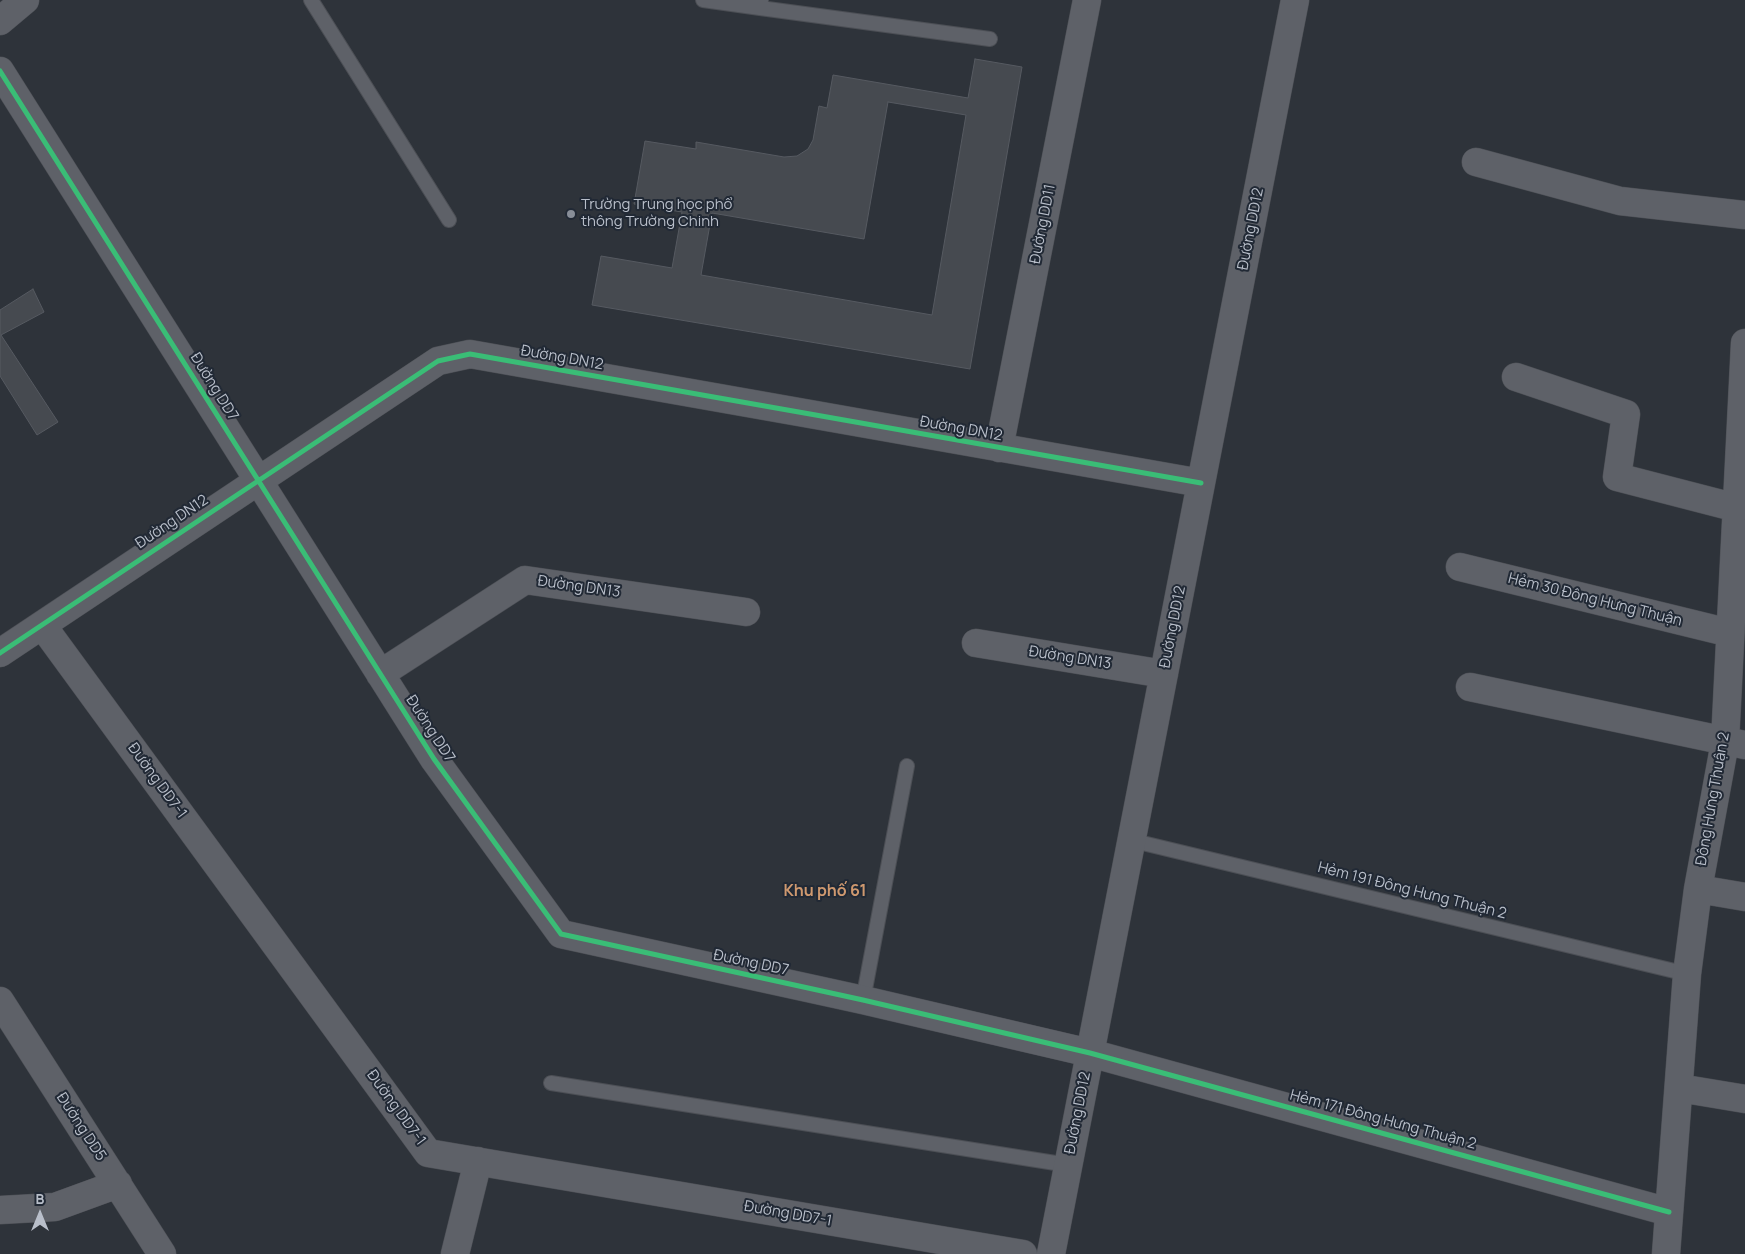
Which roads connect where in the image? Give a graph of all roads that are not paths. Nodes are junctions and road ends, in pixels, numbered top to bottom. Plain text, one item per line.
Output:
1 (25, 0) edge
2 (311, 0) edge
3 (703, 0) edge
4 (1087, 0) edge
5 (1295, 0) edge
6 (761, 4) edge
7 (0, 21) edge
8 (990, 39) dead end
9 (0, 71) edge
10 (1476, 162) dead end
11 (1745, 215) edge
12 (449, 220) dead end
13 (1745, 343) edge
14 (1516, 377) dead end
15 (999, 448) junction
16 (258, 480) junction
17 (1201, 484) junction
18 (1737, 508) junction
19 (1460, 567) dead end
20 (746, 612) dead end
21 (42, 625) junction
22 (1730, 633) junction
23 (976, 643) dead end
24 (0, 653) edge
25 (380, 674) junction
26 (1164, 674) junction
27 (1470, 687) dead end
28 (1735, 743) edge
29 (908, 766) dead end
30 (1130, 840) junction
31 (1698, 888) junction
32 (1745, 897) edge
33 (1687, 974) junction
34 (863, 1000) junction
35 (0, 1001) edge
36 (1090, 1053) junction
37 (551, 1082) dead end
38 (1679, 1088) junction
39 (1745, 1099) edge
40 (478, 1161) junction
41 (1068, 1166) junction
42 (118, 1184) junction
43 (0, 1210) edge
44 (1670, 1212) junction
45 (162, 1254) edge
46 (455, 1254) edge
47 (1023, 1254) edge
48 (1051, 1254) edge
49 (1666, 1254) edge

1 - 7 street
2 - 12 lane
3 - 6 lane
4 - 15 street, Đường DD11
5 - 17 street, Đường DD12
6 - 8 lane
9 - 16 street, Đường DD7
10 - 11 street
13 - 18 street, Đông Hưng Thuận 2
14 - 18 street
15 - 16 street, Đường DN12
15 - 17 street, Đường DN12
16 - 21 street, Đường DN12
16 - 25 street, Đường DD7
17 - 26 street, Đường DD12
18 - 22 street, Đông Hưng Thuận 2
19 - 22 street, Hẻm 30 Đông Hưng Thuận
20 - 25 street, Đường DN13
21 - 24 street, Đường DN12
21 - 40 street, Đường DD7-1
22 - 28 street, Đông Hưng Thuận 2
23 - 26 street, Đường DN13
25 - 34 street, Đường DD7
26 - 30 street, Đường DD12
27 - 28 street
28 - 31 street, Đông Hưng Thuận 2
29 - 34 lane
30 - 33 lane, Hẻm 191 Đông Hưng Thuận 2
30 - 36 street, Đường DD12
31 - 32 street
31 - 33 street, Đông Hưng Thuận 2
33 - 38 street, Đông Hưng Thuận 2
34 - 36 street, Đường DD7
35 - 42 street, Đường DD5
36 - 41 street, Đường DD12
36 - 44 street, Hẻm 171 Đông Hưng Thuận 2
37 - 41 lane
38 - 39 street
38 - 44 street, Đông Hưng Thuận 2
40 - 46 street
40 - 47 street, Đường DD7-1
41 - 48 street, Đường DD12
42 - 43 street
42 - 45 street, Đường DD5
44 - 49 street, Đông Hưng Thuận 2

